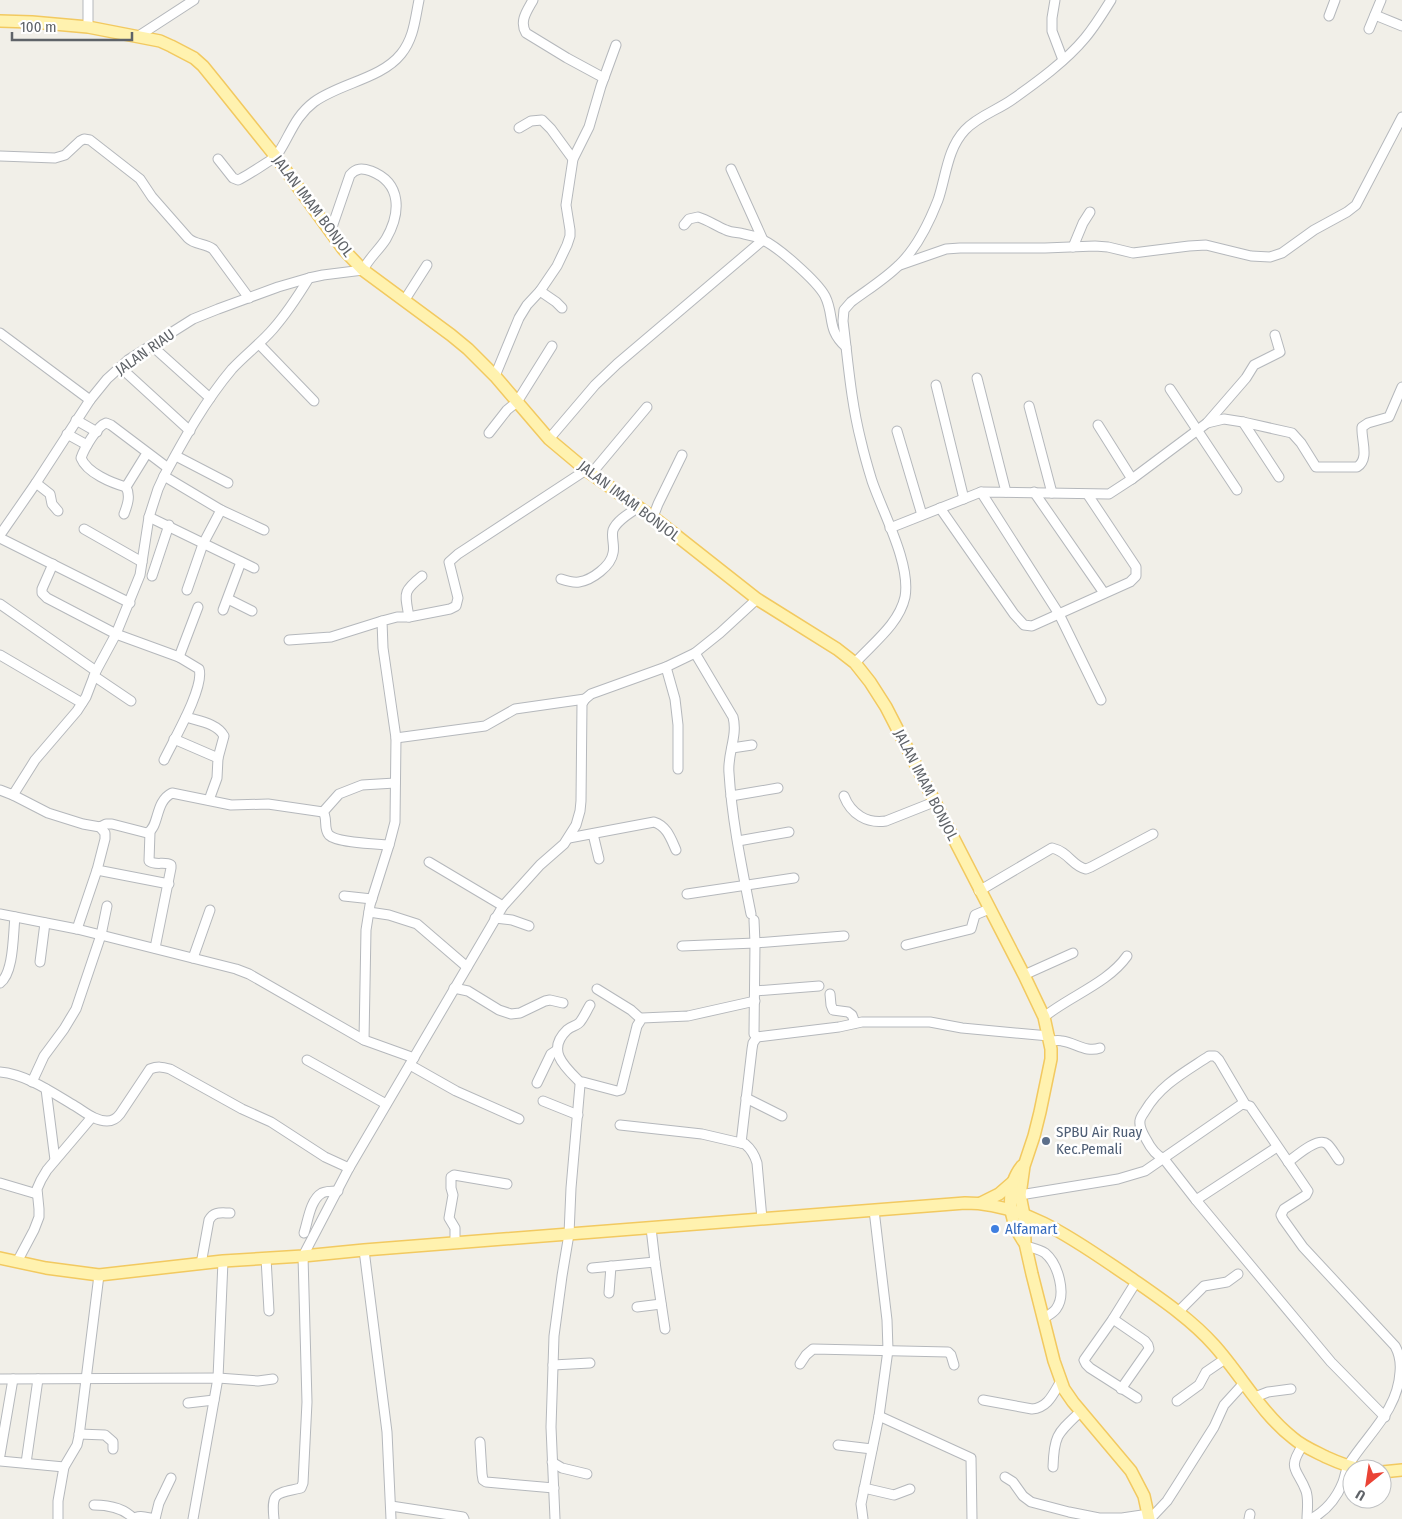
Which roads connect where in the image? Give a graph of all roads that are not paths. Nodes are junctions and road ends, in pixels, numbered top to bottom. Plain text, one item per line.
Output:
1 (88, 0) edge
2 (194, 0) edge
3 (419, 0) edge
4 (533, 0) edge
5 (1055, 0) edge
6 (1111, 0) edge
7 (1335, 0) edge
8 (1381, 0) edge
9 (1375, 14) junction
10 (1330, 16) dead end
11 (0, 21) edge
12 (1402, 26) edge
13 (88, 27) junction
14 (1369, 29) dead end
15 (137, 37) junction
16 (616, 46) dead end
17 (1063, 60) junction
18 (604, 78) junction
19 (1402, 117) edge
20 (519, 128) dead end
21 (0, 156) edge
22 (276, 157) junction
23 (218, 159) dead end
24 (572, 159) junction
25 (731, 169) dead end
26 (1090, 212) dead end
27 (684, 225) dead end
28 (330, 233) junction
29 (763, 240) junction
30 (1073, 247) junction
31 (427, 265) dead end
32 (900, 265) junction
33 (363, 270) junction
34 (308, 278) junction
35 (540, 291) junction
36 (249, 298) junction
37 (404, 301) junction
38 (562, 308) dead end
39 (0, 333) edge
40 (1275, 335) dead end
41 (259, 344) junction
42 (151, 345) junction
43 (552, 346) dead end
44 (846, 348) junction
45 (120, 367) junction
46 (495, 376) junction
47 (978, 378) dead end
48 (936, 385) dead end
49 (1402, 387) edge
50 (1170, 389) dead end
51 (210, 398) junction
52 (90, 400) junction
53 (314, 401) dead end
54 (518, 402) junction
55 (1029, 406) dead end
56 (647, 407) dead end
57 (76, 420) junction
58 (1243, 422) junction
59 (1207, 423) junction
60 (1098, 425) dead end
61 (897, 430) dead end
62 (190, 431) junction
63 (1197, 431) junction
64 (97, 432) junction
65 (489, 433) dead end
66 (68, 434) junction
67 (550, 439) junction
68 (87, 445) junction
69 (147, 453) junction
70 (682, 455) dead end
71 (176, 456) junction
72 (166, 472) junction
73 (589, 472) junction
74 (1279, 477) dead end
75 (1132, 479) junction
76 (36, 483) junction
77 (228, 483) dead end
78 (126, 488) junction
79 (1237, 490) dead end
80 (981, 492) junction
81 (1006, 492) junction
82 (1034, 492) junction
83 (1052, 493) junction
84 (1088, 495) junction
85 (964, 499) junction
86 (638, 507) junction
87 (940, 508) junction
88 (221, 510) junction
89 (58, 511) dead end
90 (124, 514) dead end
91 (922, 515) junction
92 (150, 517) junction
93 (654, 517) junction
94 (169, 525) junction
95 (890, 528) junction
96 (84, 529) dead end
97 (264, 530) dead end
98 (0, 536) edge
99 (203, 544) junction
100 (142, 562) junction
101 (241, 562) junction
102 (53, 564) junction
103 (254, 568) dead end
104 (152, 576) dead end
105 (422, 576) dead end
106 (561, 579) dead end
107 (187, 590) dead end
108 (1104, 593) junction
109 (228, 599) junction
110 (757, 599) junction
111 (130, 603) junction
112 (0, 604) edge
113 (198, 607) dead end
114 (223, 610) dead end
115 (252, 611) dead end
116 (1059, 614) junction
117 (409, 617) junction
118 (382, 621) junction
119 (116, 634) junction
120 (289, 640) dead end
121 (695, 654) junction
122 (0, 655) edge
123 (179, 657) junction
124 (855, 663) junction
125 (666, 666) junction
126 (95, 674) junction
127 (585, 699) junction
128 (1101, 700) dead end
129 (131, 701) dead end
130 (82, 703) junction
131 (186, 717) junction
132 (174, 738) junction
133 (396, 738) junction
134 (752, 745) dead end
135 (732, 748) junction
136 (218, 758) junction
137 (164, 760) dead end
138 (678, 769) dead end
139 (395, 783) junction
140 (778, 788) dead end
141 (0, 790) edge
142 (13, 795) junction
143 (731, 796) junction
144 (844, 796) dead end
145 (209, 800) junction
146 (934, 802) junction
147 (323, 812) junction
148 (100, 827) junction
149 (150, 832) junction
150 (789, 832) dead end
151 (593, 834) junction
152 (1153, 834) dead end
153 (569, 838) junction
154 (738, 841) junction
155 (389, 845) junction
156 (676, 850) dead end
157 (599, 859) dead end
158 (429, 862) dead end
159 (97, 870) junction
160 (794, 878) dead end
161 (169, 884) junction
162 (746, 885) junction
163 (979, 891) junction
164 (687, 894) dead end
165 (344, 896) dead end
166 (372, 899) junction
167 (108, 906) dead end
168 (503, 906) junction
169 (989, 909) junction
170 (210, 910) dead end
171 (369, 912) junction
172 (0, 914) edge
173 (15, 917) junction
174 (495, 918) junction
175 (45, 923) junction
176 (529, 926) dead end
177 (77, 929) junction
178 (102, 935) junction
179 (844, 936) dead end
180 (755, 943) junction
181 (906, 945) dead end
182 (682, 946) dead end
183 (155, 948) junction
184 (1073, 953) dead end
185 (1127, 956) dead end
186 (193, 958) junction
187 (40, 962) dead end
188 (467, 967) junction
189 (1024, 975) junction
190 (0, 983) edge
191 (819, 986) dead end
192 (454, 988) junction
193 (597, 989) dead end
194 (755, 990) junction
195 (830, 994) dead end
196 (755, 1001) junction
197 (562, 1003) dead end
198 (590, 1004) dead end
199 (1044, 1017) junction
200 (641, 1019) junction
201 (855, 1023) junction
202 (757, 1037) junction
203 (1050, 1039) junction
204 (364, 1040) junction
205 (1100, 1048) dead end
206 (557, 1050) junction
207 (307, 1060) dead end
208 (412, 1061) junction
209 (0, 1072) edge
210 (32, 1082) junction
211 (537, 1083) dead end
212 (581, 1083) junction
213 (46, 1089) junction
214 (746, 1098) junction
215 (543, 1101) dead end
216 (386, 1104) junction
217 (1246, 1104) junction
218 (578, 1115) junction
219 (782, 1116) dead end
220 (92, 1117) junction
221 (519, 1119) dead end
222 (620, 1125) dead end
223 (741, 1143) junction
224 (1277, 1147) junction
225 (1028, 1158) junction
226 (1164, 1159) junction
227 (55, 1160) junction
228 (1339, 1160) dead end
229 (1288, 1162) junction
230 (350, 1168) junction
231 (1014, 1181) junction
232 (0, 1183) edge
233 (508, 1184) dead end
234 (338, 1191) junction
235 (37, 1194) junction
236 (1020, 1195) junction
237 (1196, 1200) junction
238 (981, 1203) junction
239 (874, 1210) junction
240 (1011, 1210) junction
241 (230, 1214) dead end
242 (1024, 1215) junction
243 (762, 1219) junction
244 (652, 1228) junction
245 (304, 1233) dead end
246 (569, 1234) junction
247 (455, 1243) junction
248 (1026, 1245) junction
249 (364, 1250) junction
250 (303, 1256) junction
251 (0, 1258) edge
252 (266, 1258) junction
253 (223, 1261) junction
254 (17, 1262) junction
255 (655, 1262) junction
256 (201, 1264) junction
257 (611, 1266) junction
258 (592, 1268) dead end
259 (1238, 1274) dead end
260 (98, 1275) junction
261 (1136, 1282) junction
262 (609, 1293) dead end
263 (661, 1304) junction
264 (637, 1307) dead end
265 (269, 1311) dead end
266 (1178, 1312) junction
267 (1044, 1318) junction
268 (1113, 1319) junction
269 (665, 1329) dead end
270 (888, 1350) junction
271 (1225, 1359) junction
272 (590, 1363) dead end
273 (800, 1364) dead end
274 (553, 1365) junction
275 (954, 1365) dead end
276 (218, 1378) junction
277 (1, 1379) edge
278 (13, 1379) junction
279 (86, 1379) junction
280 (273, 1379) dead end
281 (38, 1380) junction
282 (1061, 1381) junction
283 (1244, 1383) junction
284 (1121, 1389) junction
285 (1291, 1389) dead end
286 (1255, 1397) junction
287 (1137, 1398) dead end
288 (214, 1400) junction
289 (983, 1400) dead end
290 (1177, 1401) dead end
291 (188, 1403) dead end
292 (1081, 1411) junction
293 (879, 1416) junction
294 (1385, 1417) junction
295 (79, 1434) junction
296 (480, 1442) dead end
297 (838, 1445) dead end
298 (1303, 1445) junction
299 (114, 1449) dead end
300 (872, 1449) junction
301 (0, 1455) edge
302 (1353, 1459) edge
303 (0, 1461) edge
304 (552, 1462) junction
305 (26, 1464) junction
306 (1342, 1464) edge
307 (64, 1467) junction
308 (1053, 1467) dead end
309 (587, 1474) dead end
310 (171, 1478) dead end
311 (1005, 1478) dead end
312 (1342, 1484) edge
313 (554, 1488) junction
314 (864, 1488) junction
315 (910, 1488) dead end
316 (94, 1505) dead end
317 (391, 1506) junction
318 (421, 1515) edge
319 (1149, 1517) edge
320 (1092, 1518) edge
321 (58, 1519) edge
322 (134, 1519) edge
323 (155, 1519) edge
324 (193, 1519) edge
325 (274, 1519) edge
326 (391, 1519) edge
327 (464, 1519) edge
328 (556, 1519) edge
329 (863, 1519) edge
330 (972, 1519) edge
331 (1307, 1519) edge
332 (1311, 1519) edge

1 - 13 street
2 - 15 street
3 - 22 street
4 - 18 street
5 - 17 street
6 - 17 street
7 - 10 street
8 - 9 street
9 - 12 street
9 - 14 street
11 - 13 main road, JALAN IMAM BONJOL
13 - 15 main road, JALAN IMAM BONJOL
15 - 22 main road, JALAN IMAM BONJOL
16 - 18 street
17 - 32 street
18 - 24 street
19 - 30 street
20 - 24 street
21 - 36 street
22 - 23 street
22 - 28 main road, JALAN IMAM BONJOL
24 - 35 street
25 - 29 street
26 - 30 street
27 - 29 street
28 - 33 main road, JALAN IMAM BONJOL
28 - 33 street
29 - 44 street
29 - 67 street
30 - 32 street
31 - 37 street
32 - 44 street
33 - 34 street, JALAN RIAU
33 - 37 main road, JALAN IMAM BONJOL
34 - 36 street, JALAN RIAU
34 - 41 street
35 - 38 street
35 - 46 street
36 - 42 street, JALAN RIAU
37 - 46 main road, JALAN IMAM BONJOL
39 - 52 street
40 - 59 street
41 - 51 street
41 - 53 street
42 - 45 street, JALAN RIAU
42 - 51 street
43 - 54 street
44 - 95 street
45 - 52 street, JALAN RIAU
45 - 62 street
46 - 54 main road, JALAN IMAM BONJOL
47 - 81 street
48 - 85 street
49 - 58 street
50 - 63 street
51 - 62 street
52 - 57 street, JALAN RIAU
54 - 65 street
54 - 67 main road, JALAN IMAM BONJOL
55 - 83 street
56 - 73 street
57 - 64 street
57 - 66 street, JALAN RIAU
58 - 59 street
58 - 74 street
59 - 63 street
60 - 75 street
61 - 91 street
62 - 71 street
63 - 75 street
63 - 79 street
64 - 68 street
64 - 69 street
66 - 68 street
66 - 76 street, JALAN RIAU
67 - 73 main road, JALAN IMAM BONJOL
68 - 78 street
69 - 72 street
69 - 78 street
70 - 93 street
71 - 72 street
71 - 77 street
72 - 88 street
72 - 92 street
73 - 86 main road, JALAN IMAM BONJOL
73 - 117 street
75 - 84 street
76 - 89 street
76 - 98 street, JALAN RIAU
78 - 90 street
80 - 81 street
80 - 85 street
80 - 116 street
81 - 82 street
82 - 83 street
82 - 108 street
83 - 84 street
84 - 108 street
85 - 87 street
86 - 93 main road, JALAN IMAM BONJOL
86 - 106 street
87 - 91 street
87 - 116 street
88 - 97 street
88 - 99 street
91 - 95 street
92 - 94 street
92 - 100 street
93 - 110 main road, JALAN IMAM BONJOL
94 - 99 street
94 - 104 street
95 - 124 street
96 - 100 street
98 - 102 street
99 - 101 street
99 - 107 street
100 - 111 street
101 - 103 street
101 - 109 street
102 - 111 street
102 - 119 street
105 - 117 street
108 - 116 street
109 - 114 street
109 - 115 street
110 - 121 street
110 - 124 main road, JALAN IMAM BONJOL
111 - 119 street
112 - 126 street
113 - 123 street
116 - 128 street
117 - 118 street
118 - 120 street
118 - 133 street
119 - 123 street
119 - 126 street
121 - 125 street
121 - 135 street
122 - 130 street
123 - 131 street
124 - 146 main road, JALAN IMAM BONJOL
125 - 127 street
125 - 138 street
126 - 129 street
126 - 130 street
127 - 133 street
127 - 153 street
130 - 142 street
131 - 132 street
131 - 136 street
132 - 136 street
132 - 137 street
133 - 139 street
134 - 135 street
135 - 143 street
136 - 145 street
139 - 147 street
139 - 155 street
140 - 143 street
141 - 142 street
142 - 148 street
143 - 154 street
144 - 146 street
145 - 147 street
145 - 149 street
146 - 163 main road, JALAN IMAM BONJOL
147 - 155 street
148 - 149 street
148 - 159 street
149 - 161 street
150 - 154 street
151 - 153 street
151 - 156 street
151 - 157 street
152 - 163 street
153 - 168 street
154 - 162 street
155 - 166 street
158 - 168 street
159 - 161 street
159 - 177 street
160 - 162 street
161 - 183 street
162 - 164 street
162 - 180 street
163 - 169 main road, JALAN IMAM BONJOL
165 - 166 street
166 - 171 street
167 - 178 street
168 - 174 street
169 - 181 street
169 - 189 main road, JALAN IMAM BONJOL
170 - 186 street
171 - 188 street
171 - 204 street
172 - 173 street
173 - 175 street
173 - 190 street
174 - 176 street
174 - 188 street
175 - 177 street
175 - 187 street
177 - 178 street
178 - 183 street
178 - 210 street
179 - 180 street
180 - 182 street
180 - 194 street
183 - 186 street
184 - 189 street
185 - 199 street
186 - 204 street
188 - 192 street
189 - 199 main road, JALAN IMAM BONJOL
191 - 194 street
192 - 197 street
192 - 208 street
193 - 200 street
194 - 196 street
195 - 201 street
196 - 200 street
196 - 202 street
198 - 206 street
199 - 203 main road, JALAN IMAM BONJOL
200 - 212 street
201 - 202 street
201 - 203 street
202 - 214 street
203 - 205 street
203 - 225 main road, JALAN IMAM BONJOL
204 - 208 street
206 - 211 street
206 - 212 street
207 - 216 street
208 - 216 street
208 - 221 street
209 - 210 street
210 - 213 street
212 - 218 street
213 - 220 street
213 - 227 street
214 - 219 street
214 - 223 street
215 - 218 street
216 - 230 street
217 - 224 street
217 - 226 street
217 - 226 street
218 - 246 street
220 - 227 street
220 - 230 street
222 - 223 street
223 - 243 street
224 - 229 street
224 - 237 street
225 - 231 main road, JALAN IMAM BONJOL
225 - 236 main road, JALAN IMAM BONJOL
226 - 236 street
226 - 237 street
227 - 235 street
228 - 229 street
229 - 294 street
230 - 234 street
231 - 238 main road
231 - 240 main road, JALAN IMAM BONJOL
232 - 235 street
233 - 247 street
234 - 245 street
234 - 250 street
235 - 254 street
236 - 242 main road, JALAN IMAM BONJOL
237 - 294 street
238 - 239 main road
238 - 240 main road
239 - 243 main road
239 - 270 street
240 - 242 main road
240 - 248 main road
241 - 256 street
242 - 248 main road, JALAN IMAM BONJOL
242 - 261 main road
243 - 244 main road
244 - 246 main road
244 - 255 street
246 - 247 main road
246 - 274 street
247 - 249 main road
248 - 267 main road
248 - 267 street
249 - 250 main road
249 - 317 street
250 - 252 main road
250 - 325 street
251 - 254 main road
252 - 253 main road
252 - 265 street
253 - 256 main road
253 - 276 street
254 - 260 main road
255 - 257 street
255 - 263 street
256 - 260 main road
257 - 258 street
257 - 262 street
259 - 266 street
260 - 279 street
261 - 266 main road
261 - 268 street
263 - 264 street
263 - 269 street
266 - 271 main road
267 - 282 main road
268 - 284 street
268 - 284 street
270 - 273 street
270 - 275 street
270 - 293 street
271 - 283 main road
271 - 290 street
272 - 274 street
274 - 304 street
276 - 279 street
276 - 280 street
276 - 288 street
277 - 278 street
278 - 281 street
278 - 301 street
279 - 281 street
279 - 295 street
281 - 305 street
282 - 289 street
282 - 292 main road
283 - 286 main road
283 - 319 street
284 - 287 street
285 - 286 street
286 - 298 main road
288 - 291 street
288 - 324 street
292 - 308 street
292 - 319 main road
293 - 300 street
293 - 330 street
294 - 302 street
295 - 299 street
295 - 307 street
296 - 313 street
297 - 300 street
298 - 306 main road
298 - 331 street
300 - 314 street
303 - 305 street
304 - 309 street
304 - 313 street
305 - 307 street
307 - 321 street
310 - 323 street
311 - 320 street
312 - 332 street
313 - 328 street
314 - 315 street
314 - 329 street
316 - 322 street
317 - 318 street
317 - 326 street
318 - 327 street
319 - 320 street
322 - 323 street

